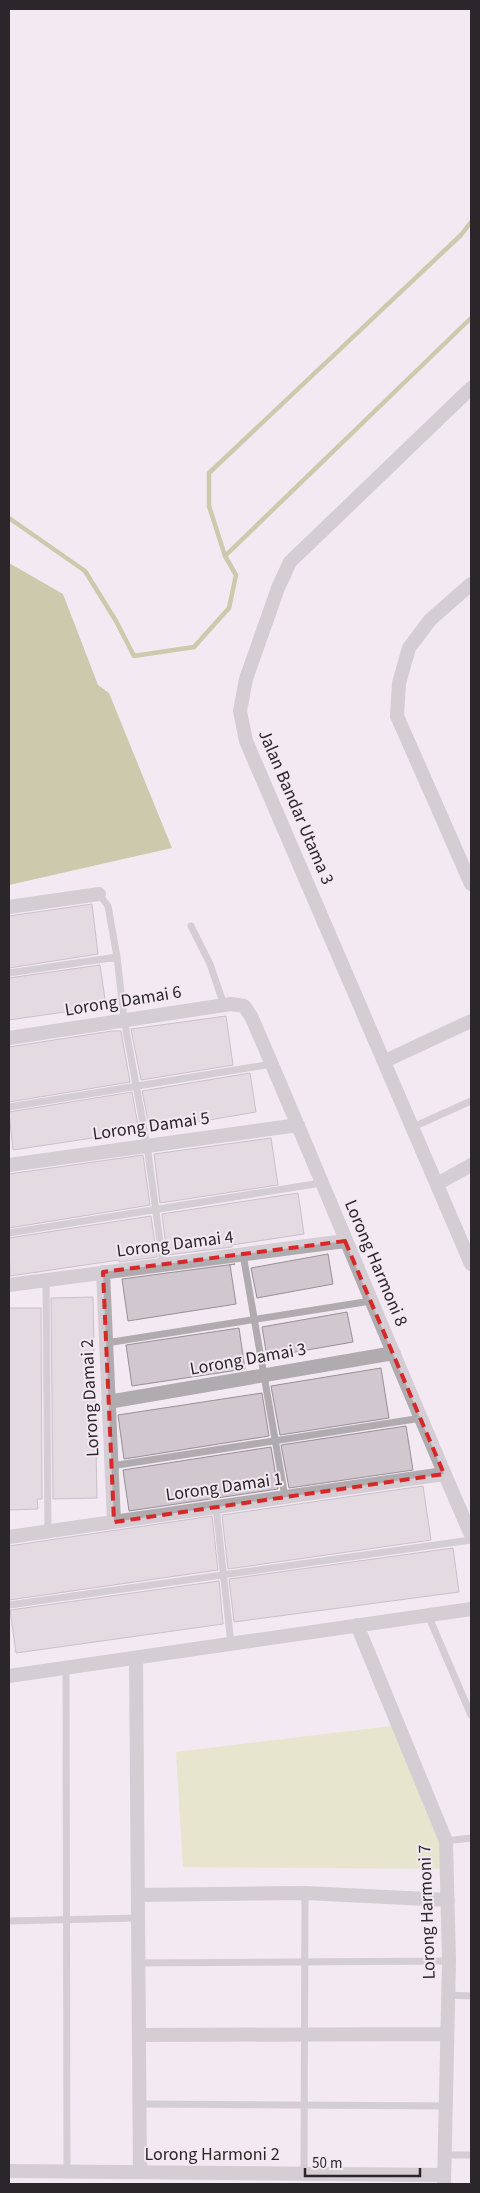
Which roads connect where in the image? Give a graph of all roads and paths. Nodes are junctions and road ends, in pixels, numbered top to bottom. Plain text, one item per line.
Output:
1 (471, 388) edge
2 (471, 584) edge
3 (468, 865) edge
4 (471, 884) edge
5 (99, 894) joint
6 (9, 907) edge
7 (191, 926) dead end
8 (117, 957) junction
9 (9, 973) edge
10 (224, 1005) junction
11 (244, 1006) joint
12 (124, 1019) junction
13 (471, 1021) edge
14 (9, 1038) edge
15 (385, 1061) junction
16 (272, 1064) junction
17 (136, 1086) junction
18 (471, 1101) edge
19 (9, 1107) edge
20 (298, 1125) junction
21 (413, 1127) junction
22 (146, 1145) junction
23 (9, 1165) edge
24 (471, 1165) edge
25 (322, 1183) junction
26 (437, 1184) junction
27 (156, 1211) junction
28 (9, 1233) edge
29 (345, 1242) junction
30 (243, 1254) junction
31 (163, 1264) junction
32 (471, 1264) edge
33 (103, 1272) junction
34 (46, 1279) junction
35 (9, 1285) edge
36 (372, 1301) junction
37 (254, 1319) junction
38 (106, 1343) junction
39 (394, 1353) junction
40 (264, 1375) junction
41 (108, 1402) junction
42 (422, 1418) junction
43 (275, 1441) junction
44 (111, 1466) junction
45 (444, 1474) junction
46 (285, 1497) junction
47 (216, 1507) junction
48 (114, 1522) junction
49 (48, 1532) junction
50 (471, 1535) edge
51 (9, 1537) edge
52 (471, 1540) edge
53 (224, 1575) junction
54 (9, 1605) edge
55 (471, 1609) edge
56 (428, 1615) junction
57 (357, 1625) junction
58 (230, 1644) junction
59 (136, 1658) junction
60 (66, 1668) junction
61 (9, 1676) edge
62 (471, 1715) edge
63 (471, 1838) edge
64 (446, 1841) junction
65 (305, 1893) junction
66 (138, 1895) junction
67 (448, 1900) junction
68 (138, 1918) junction
69 (67, 1920) junction
70 (9, 1922) edge
71 (449, 1961) junction
72 (304, 1962) junction
73 (138, 1963) junction
74 (448, 1995) junction
75 (471, 1996) edge
76 (304, 2034) junction
77 (447, 2034) junction
78 (139, 2035) junction
79 (139, 2104) junction
80 (304, 2105) junction
81 (446, 2106) junction
82 (445, 2155) junction
83 (471, 2155) edge
84 (9, 2171) edge
85 (67, 2171) junction
86 (140, 2172) junction
87 (304, 2173) junction
88 (444, 2179) edge

1 - 15 street, Jalan Bandar Utama 3
2 - 3 street
3 - 4 street
5 - 6 street
5 - 8 lane
7 - 10 lane
8 - 9 lane
8 - 12 lane
10 - 11 street, Lorong Damai 6
10 - 12 street, Lorong Damai 6
11 - 16 street, Lorong Harmoni 8
12 - 14 street, Lorong Damai 6
12 - 17 lane
13 - 15 street
15 - 21 street, Jalan Bandar Utama 3
16 - 17 lane
16 - 20 street, Lorong Harmoni 8
17 - 19 lane
17 - 22 lane
18 - 21 lane
20 - 22 street, Lorong Damai 5
20 - 25 street, Lorong Harmoni 8
21 - 26 street, Jalan Bandar Utama 3
22 - 23 street, Lorong Damai 5
22 - 27 lane
24 - 26 street
25 - 27 lane
25 - 29 street, Lorong Harmoni 8
26 - 32 street, Jalan Bandar Utama 3
27 - 28 lane
27 - 31 lane
29 - 30 street, Lorong Damai 4
29 - 36 street, Lorong Harmoni 8
30 - 31 street, Lorong Damai 4
30 - 37 lane
31 - 33 street, Lorong Damai 4
33 - 34 street, Lorong Damai 4
33 - 38 street, Lorong Damai 2
34 - 35 street, Lorong Damai 4
34 - 49 lane
36 - 37 lane
36 - 39 street, Lorong Harmoni 8
37 - 38 lane
37 - 40 lane
38 - 41 street, Lorong Damai 2
39 - 40 street, Lorong Damai 3
39 - 42 street, Lorong Harmoni 8
40 - 41 street, Lorong Damai 3
40 - 43 lane
41 - 44 street, Lorong Damai 2
42 - 43 lane
42 - 45 street, Lorong Harmoni 8
43 - 44 lane
43 - 46 lane
44 - 48 street, Lorong Damai 2
45 - 46 street, Lorong Damai 1
45 - 50 street, Lorong Harmoni 8
46 - 47 street, Lorong Damai 1
47 - 48 street, Lorong Damai 1
47 - 53 lane
48 - 49 street, Lorong Damai 1
49 - 51 street, Lorong Damai 1
52 - 53 lane
53 - 54 lane
53 - 58 lane
55 - 56 street
56 - 57 street
56 - 62 lane
57 - 58 street
57 - 64 street, Lorong Harmoni 7
58 - 59 street
59 - 60 street
59 - 66 street
60 - 61 street
60 - 69 lane
63 - 64 lane
64 - 67 street, Lorong Harmoni 7
65 - 66 street
65 - 67 street
65 - 72 lane
66 - 68 street
67 - 71 street, Lorong Harmoni 7
68 - 69 lane
68 - 73 street
69 - 70 lane
69 - 85 lane
71 - 72 lane
71 - 74 street, Lorong Harmoni 7
72 - 73 lane
72 - 76 lane
73 - 78 street
74 - 75 lane
74 - 77 street, Lorong Harmoni 7
76 - 77 street
76 - 78 street
76 - 80 lane
77 - 81 street, Lorong Harmoni 7
78 - 79 street
79 - 80 lane
79 - 86 street
80 - 81 lane
80 - 87 lane
81 - 82 street, Lorong Harmoni 7
82 - 83 lane
82 - 88 street, Lorong Harmoni 7
84 - 85 street, Lorong Harmoni 2
85 - 86 street, Lorong Harmoni 2
86 - 87 street, Lorong Harmoni 2
87 - 88 street, Lorong Harmoni 2

